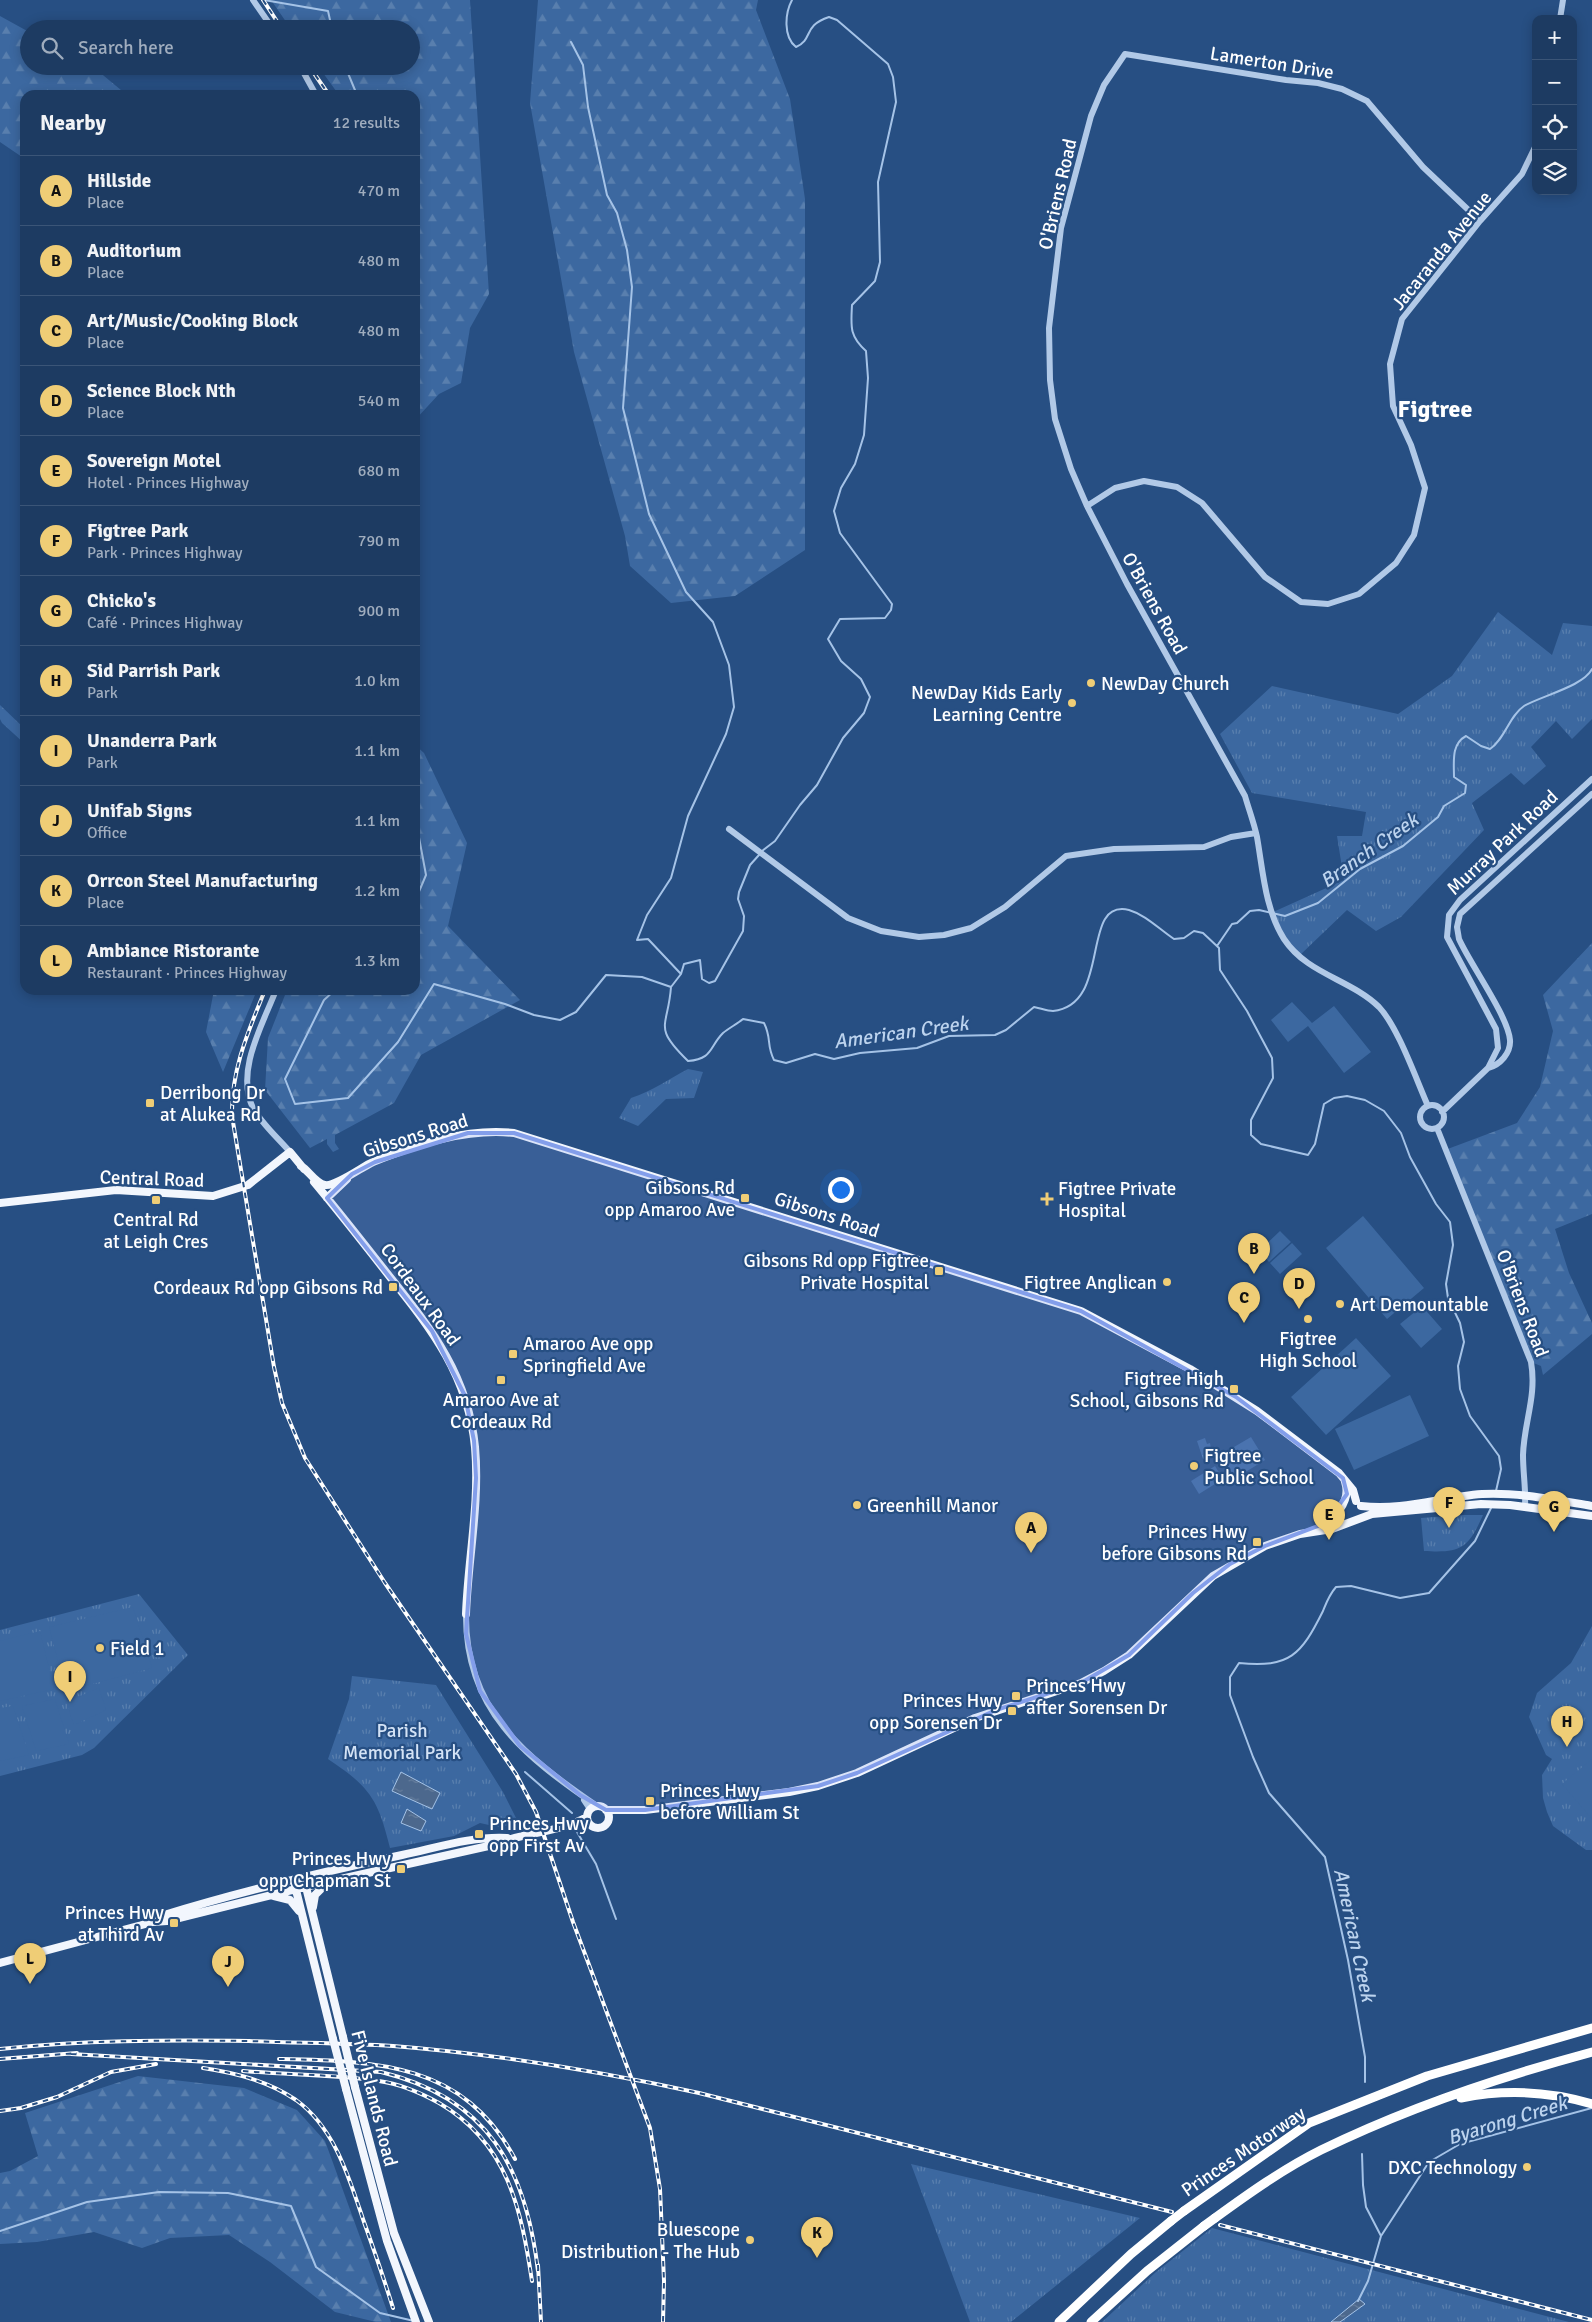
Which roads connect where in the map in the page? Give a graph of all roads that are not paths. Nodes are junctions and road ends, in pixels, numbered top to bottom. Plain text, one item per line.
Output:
1 (1564, 0) edge
2 (254, 1) edge
3 (1561, 15) edge
4 (267, 20) edge
5 (1125, 54) joint
6 (305, 75) edge
7 (313, 90) edge
8 (1534, 150) edge
9 (1480, 220) junction
10 (1087, 506) junction
11 (1592, 779) edge
12 (1592, 794) edge
13 (729, 829) dead end
14 (1256, 833) junction
15 (1451, 911) junction
16 (1460, 914) junction
17 (274, 995) edge
18 (1488, 1068) junction
19 (1428, 1106) junction
20 (1442, 1112) junction
21 (1437, 1128) junction
22 (290, 1152) junction
23 (301, 1166) junction
24 (352, 1174) junction
25 (327, 1198) junction
26 (0, 1203) edge
27 (1343, 1478) junction
28 (1526, 1496) junction
29 (1344, 1501) junction
30 (1358, 1504) junction
31 (1525, 1506) junction
32 (1592, 1506) edge
33 (1339, 1511) junction
34 (1592, 1516) edge
35 (1359, 1518) junction
36 (1348, 1523) junction
37 (1314, 1531) junction
38 (466, 1614) joint
39 (606, 1810) junction
40 (628, 1811) junction
41 (591, 1814) junction
42 (608, 1820) junction
43 (509, 1838) junction
44 (449, 1845) junction
45 (452, 1854) junction
46 (304, 1878) junction
47 (294, 1880) junction
48 (328, 1882) junction
49 (306, 1886) junction
50 (296, 1889) junction
51 (234, 1894) junction
52 (270, 1896) junction
53 (235, 1903) junction
54 (312, 1912) junction
55 (302, 1914) junction
56 (153, 1922) junction
57 (0, 1963) edge
58 (1592, 2028) edge
59 (1592, 2052) edge
60 (1592, 2104) edge
61 (1384, 2121) junction
62 (415, 2319) edge
63 (428, 2320) edge
64 (1059, 2322) edge
65 (1091, 2322) edge

1 - 3 street
2 - 4 street
5 - 9 street, Lamerton Drive
5 - 10 street, O'Briens Road
6 - 7 street
8 - 9 street, Jacaranda Avenue
9 - 10 street, Jacaranda Avenue
10 - 14 street, O'Briens Road
11 - 15 street, Murray Park Road
12 - 16 street, Murray Park Road
13 - 14 street
14 - 19 street, O'Briens Road
15 - 16 street
15 - 18 street, Murray Park Road
16 - 18 street, Murray Park Road
17 - 22 street, Cordeaux Road
18 - 20 street, Murray Park Road
19 - 20 street
19 - 21 street
20 - 21 street
21 - 28 street, O'Briens Road
22 - 23 main road, Cordeaux Road
22 - 26 main road, Central Road
23 - 24 main road, Gibsons Road
23 - 25 main road, Cordeaux Road
24 - 25 main road, Gibsons Road
24 - 27 main road, Gibsons Road
25 - 38 main road, Cordeaux Road
27 - 29 main road
27 - 30 main road, Gibsons Road
28 - 30 main road
28 - 31 street, O'Briens Road
28 - 32 main road
29 - 30 main road
29 - 33 main road
30 - 35 main road
31 - 34 main road
31 - 35 main road
33 - 36 main road
33 - 37 main road
35 - 36 main road
36 - 37 main road
37 - 40 main road
38 - 41 street, Cordeaux Road
39 - 40 main road
39 - 41 main road
39 - 42 main road
40 - 42 main road
41 - 42 main road
41 - 43 main road
43 - 44 main road
43 - 45 main road
44 - 45 main road
44 - 46 main road
45 - 48 main road
46 - 47 main road
46 - 49 main road, Five Islands Road
47 - 50 main road, Five Islands Road
47 - 51 main road
48 - 49 main road
48 - 54 main road
49 - 50 main road
49 - 54 main road, Five Islands Road
50 - 52 main road
50 - 55 main road, Five Islands Road
51 - 53 main road
51 - 56 main road
52 - 53 main road
52 - 55 main road
53 - 56 main road
54 - 63 main road, Five Islands Road, bridge
55 - 62 main road, Five Islands Road, bridge
56 - 57 main road
58 - 64 highway, Princes Motorway, bridge
59 - 61 highway, Princes Motorway
60 - 61 highway
61 - 65 highway, Princes Motorway, bridge

